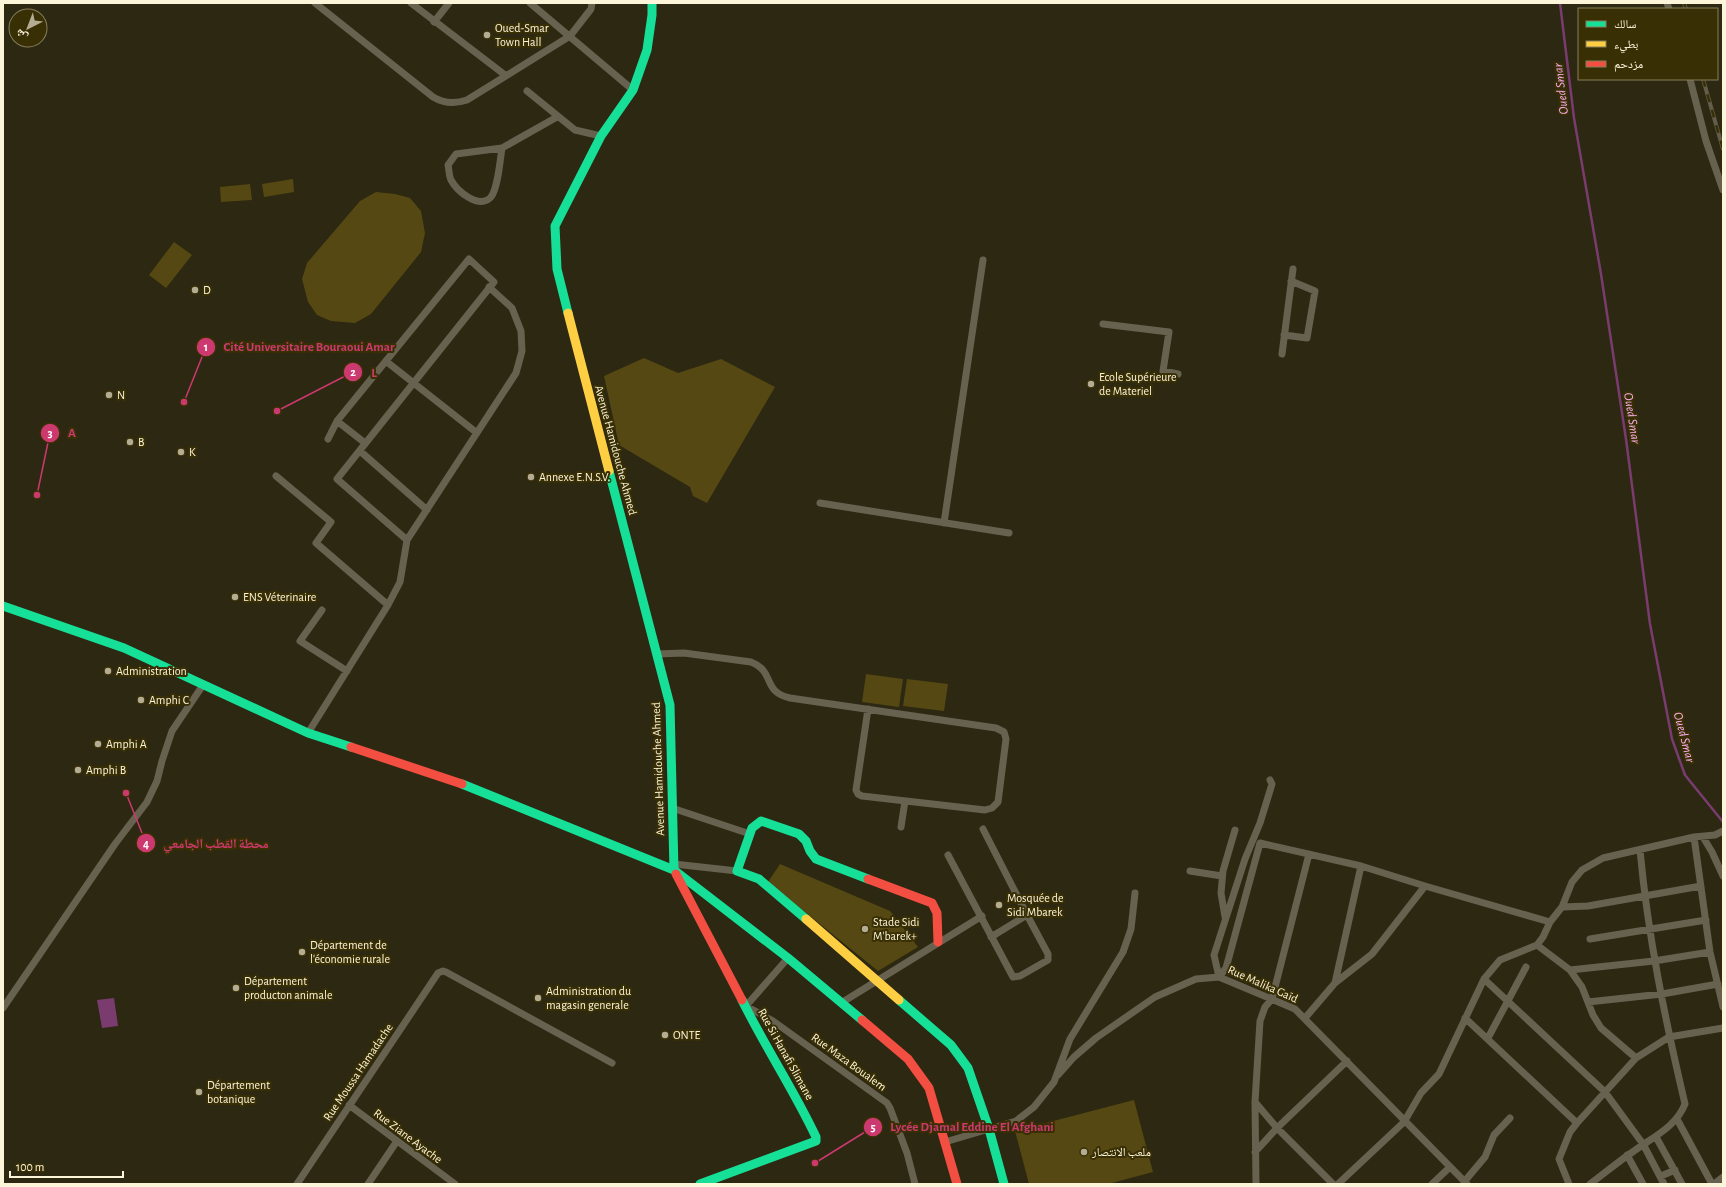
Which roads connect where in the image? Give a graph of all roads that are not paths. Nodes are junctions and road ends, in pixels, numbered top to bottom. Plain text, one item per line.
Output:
1 (315, 3) edge
2 (411, 3) edge
3 (449, 3) edge
4 (530, 3) edge
5 (592, 3) edge
6 (652, 3) edge
7 (434, 22) junction
8 (570, 36) junction
9 (505, 76) junction
10 (1690, 80) edge
11 (633, 90) junction
12 (527, 91) dead end
13 (557, 117) junction
14 (601, 136) junction
15 (502, 148) junction
16 (1723, 190) edge
17 (984, 260) dead end
18 (1293, 269) dead end
19 (1291, 281) junction
20 (489, 287) junction
21 (1104, 324) dead end
22 (1284, 335) junction
23 (1282, 354) dead end
24 (387, 362) junction
25 (1178, 374) dead end
26 (414, 382) junction
27 (337, 421) junction
28 (477, 433) junction
29 (328, 439) dead end
30 (366, 442) junction
31 (360, 451) junction
32 (276, 476) dead end
33 (820, 503) dead end
34 (427, 510) junction
35 (944, 523) junction
36 (1009, 533) dead end
37 (407, 540) junction
38 (388, 605) junction
39 (3, 606) edge
40 (322, 610) dead end
41 (657, 654) junction
42 (347, 671) junction
43 (203, 685) junction
44 (868, 709) junction
45 (308, 733) junction
46 (1270, 780) dead end
47 (905, 801) junction
48 (672, 808) junction
49 (901, 828) dead end
50 (982, 829) dead end
51 (1235, 830) dead end
52 (1723, 832) edge
53 (750, 834) junction
54 (1694, 837) junction
55 (1703, 837) junction
56 (1640, 850) junction
57 (948, 854) dead end
58 (1309, 854) junction
59 (1361, 866) junction
60 (674, 867) junction
61 (737, 871) junction
62 (1190, 871) dead end
63 (1222, 876) junction
64 (1723, 876) edge
65 (1425, 886) junction
66 (1701, 886) junction
67 (1135, 893) dead end
68 (1644, 896) junction
69 (1562, 907) junction
70 (1026, 915) junction
71 (982, 916) junction
72 (1226, 920) junction
73 (1706, 920) junction
74 (1550, 922) junction
75 (1648, 929) junction
76 (990, 937) junction
77 (1590, 939) dead end
78 (938, 942) junction
79 (1537, 945) junction
80 (1710, 952) junction
81 (788, 958) junction
82 (1654, 961) junction
83 (1526, 966) dead end
84 (1570, 970) junction
85 (1219, 977) junction
86 (1484, 979) junction
87 (877, 980) junction
88 (1335, 983) junction
89 (1718, 984) junction
90 (1662, 994) junction
91 (1272, 999) junction
92 (1507, 1001) junction
93 (841, 1002) junction
94 (1588, 1002) junction
95 (746, 1006) junction
96 (1723, 1007) edge
97 (3, 1008) edge
98 (1305, 1018) junction
99 (1465, 1018) junction
100 (1723, 1028) edge
101 (1669, 1037) junction
102 (1488, 1038) junction
103 (1636, 1058) junction
104 (1347, 1061) junction
105 (612, 1063) dead end
106 (1058, 1075) junction
107 (1605, 1092) junction
108 (1255, 1102) junction
109 (349, 1105) junction
110 (1510, 1118) dead end
111 (1677, 1119) junction
112 (1404, 1122) junction
113 (1577, 1123) junction
114 (1277, 1128) junction
115 (989, 1129) junction
116 (1656, 1137) junction
117 (397, 1141) junction
118 (945, 1142) junction
119 (1643, 1144) junction
120 (1256, 1152) junction
121 (1627, 1155) junction
122 (1450, 1167) junction
123 (1675, 1170) junction
124 (1661, 1176) junction
125 (1723, 1177) edge
126 (1465, 1183) edge
127 (297, 1184) edge
128 (368, 1184) edge
129 (454, 1184) edge
130 (700, 1184) edge
131 (915, 1184) edge
132 (957, 1184) edge
133 (1004, 1184) edge
134 (1256, 1184) edge
135 (1333, 1184) edge
136 (1338, 1184) edge
137 (1432, 1184) edge
138 (1569, 1184) edge
139 (1590, 1184) edge
140 (1643, 1184) edge
141 (1664, 1184) edge
142 (1682, 1184) edge
143 (1713, 1184) edge

1 - 9 street
2 - 7 street
3 - 7 street
4 - 8 street
5 - 8 street
6 - 11 street, Avenue Hamidouche Ahmed
7 - 9 street
8 - 9 street
8 - 11 street
10 - 16 street
11 - 14 street, Avenue Hamidouche Ahmed
12 - 13 street
13 - 14 street
13 - 15 street
14 - 41 street, Avenue Hamidouche Ahmed
15 - 15 street
17 - 35 street
18 - 19 street
19 - 22 street
19 - 22 street
20 - 24 street
20 - 26 street
20 - 28 street
21 - 25 street
22 - 23 street
24 - 26 street
24 - 27 street
26 - 28 street
26 - 30 street
27 - 29 street
27 - 30 street
28 - 34 street
30 - 31 street
31 - 34 street
31 - 37 street
32 - 38 street
33 - 35 street
34 - 37 street
35 - 36 street
37 - 38 street
38 - 42 street
39 - 43 street
40 - 42 street
41 - 44 street
41 - 48 street, Avenue Hamidouche Ahmed
42 - 45 street
43 - 45 street
43 - 97 street
44 - 47 street
44 - 47 street
45 - 60 street
46 - 72 street
47 - 49 street
48 - 53 street
48 - 60 street, Avenue Hamidouche Ahmed
50 - 70 street
51 - 63 street
52 - 55 street
53 - 61 street
53 - 78 street
54 - 55 street
54 - 56 street
54 - 66 street
55 - 64 street
56 - 68 street
56 - 69 street
57 - 71 street
58 - 59 street
58 - 85 street
58 - 91 street
59 - 65 street
59 - 88 street
60 - 61 street
60 - 81 street
60 - 95 street, Rue Si Hanafi Slimane
61 - 87 street
62 - 63 street
63 - 72 street
65 - 74 street
65 - 88 street
66 - 68 street
66 - 73 street
67 - 106 street
68 - 69 street
68 - 75 street
69 - 74 street
70 - 76 street
70 - 76 street
71 - 76 street
71 - 78 street
72 - 85 street
73 - 75 street
73 - 80 street
74 - 79 street
75 - 77 street
75 - 82 street
78 - 87 street
79 - 84 street
79 - 86 street
80 - 82 street
80 - 89 street
81 - 93 street
81 - 95 street
82 - 84 street
82 - 90 street
83 - 92 street
84 - 94 street
85 - 91 street, Rue Malika Gaïd
85 - 106 street, Rue Malika Gaïd
86 - 92 street
86 - 99 street
87 - 93 street
87 - 115 street
88 - 98 street
89 - 90 street
89 - 96 street
90 - 94 street
90 - 101 street
91 - 98 street, Rue Malika Gaïd
91 - 108 street
92 - 102 street
92 - 107 street
93 - 118 street
94 - 103 street
95 - 130 street, Rue Si Hanafi Slimane
95 - 131 street, Rue Maza Boualem
98 - 104 street, Rue Malika Gaïd
99 - 102 street
99 - 112 street
100 - 101 street
101 - 103 street
101 - 111 street
102 - 113 street
103 - 107 street
104 - 112 street, Rue Malika Gaïd
104 - 114 street
105 - 109 street, Rue Moussa Hamadache
106 - 115 street
107 - 113 street
107 - 119 street
108 - 114 street
108 - 120 street
109 - 117 street, Rue Ziane Ayache
109 - 127 street, Rue Moussa Hamadache
110 - 126 street
111 - 116 street
111 - 143 street
112 - 122 street, Rue Malika Gaïd
112 - 136 street
113 - 138 street
114 - 120 street
114 - 135 street
115 - 118 street
115 - 133 street
116 - 119 street
116 - 123 street
117 - 128 street
117 - 129 street, Rue Ziane Ayache
118 - 132 street
119 - 121 street
119 - 124 street
120 - 134 street
121 - 139 street
121 - 140 street
122 - 126 street, Rue Malika Gaïd
122 - 137 street
123 - 124 street
123 - 142 street
124 - 141 street
125 - 143 street

